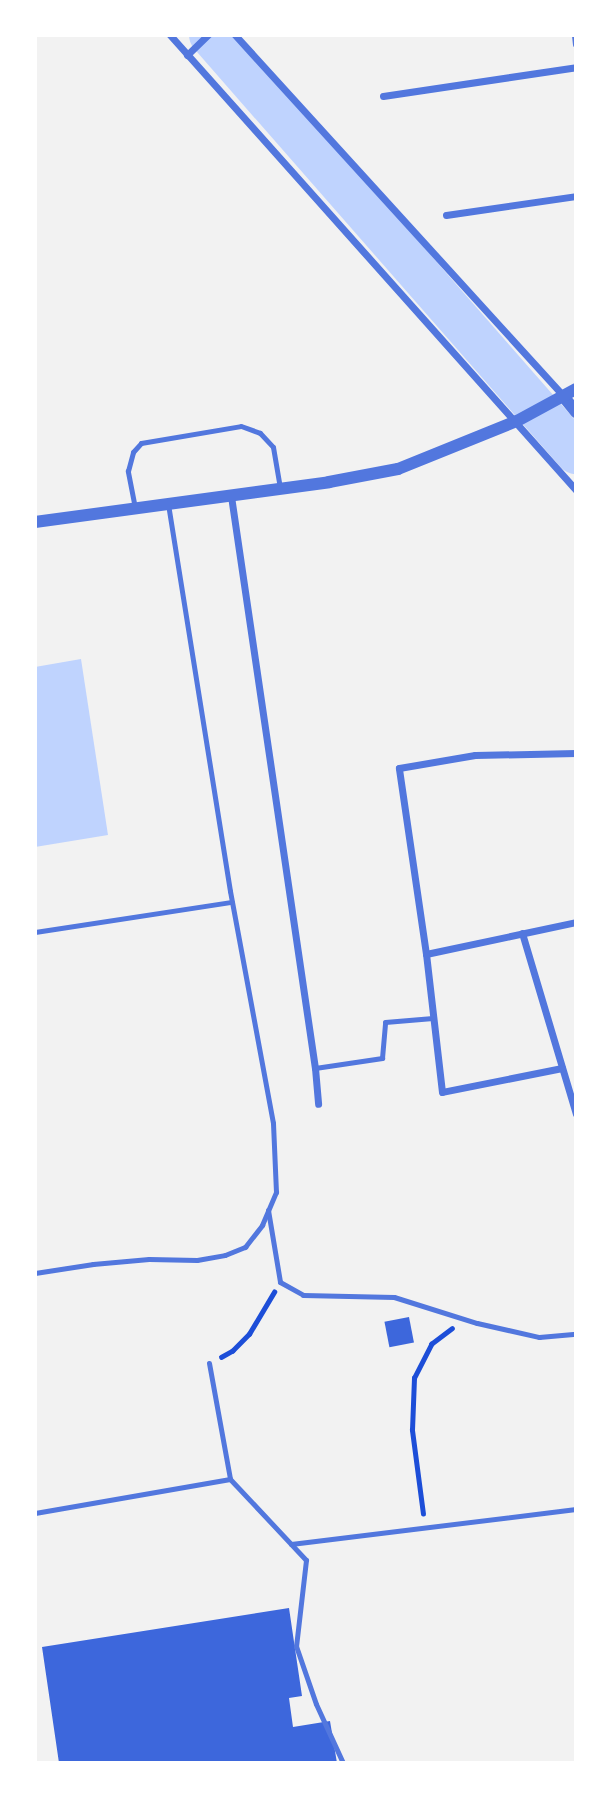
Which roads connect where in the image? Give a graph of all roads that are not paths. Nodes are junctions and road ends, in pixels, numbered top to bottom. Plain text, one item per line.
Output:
1 (170, 35) edge
2 (208, 35) edge
3 (235, 35) edge
4 (575, 35) edge
5 (576, 44) edge
6 (187, 55) junction
7 (576, 67) edge
8 (383, 96) dead end
9 (576, 196) edge
10 (446, 215) dead end
11 (576, 389) edge
12 (557, 399) junction
13 (576, 412) edge
14 (520, 419) junction
15 (279, 488) junction
16 (576, 490) edge
17 (231, 496) junction
18 (167, 505) junction
19 (135, 508) junction
20 (35, 522) edge
21 (576, 753) edge
22 (232, 902) junction
23 (576, 922) edge
24 (35, 932) edge
25 (522, 933) junction
26 (426, 954) junction
27 (433, 1018) junction
28 (315, 1068) junction
29 (562, 1068) junction
30 (318, 1104) dead end
31 (576, 1114) edge
32 (268, 1210) junction
33 (35, 1273) edge
34 (576, 1334) edge
35 (209, 1363) road end
36 (230, 1479) junction
37 (576, 1509) edge
38 (35, 1513) edge
39 (290, 1544) junction
40 (343, 1763) edge

1 - 6 street
2 - 6 street
3 - 12 street
4 - 5 street
6 - 14 street
7 - 8 street
9 - 10 street
11 - 12 street
12 - 13 street
12 - 14 street
14 - 15 street
14 - 16 street
15 - 17 street
15 - 19 lane
17 - 18 street
17 - 28 street
18 - 19 street
18 - 22 lane
19 - 20 street
21 - 26 street
22 - 24 lane
22 - 32 lane
23 - 25 street
25 - 26 street
25 - 29 street
26 - 27 street
27 - 28 lane
27 - 29 street
28 - 30 street
29 - 31 street
32 - 33 lane
32 - 34 lane
35 - 36 lane
36 - 38 lane
36 - 39 lane
37 - 39 lane
39 - 40 lane

